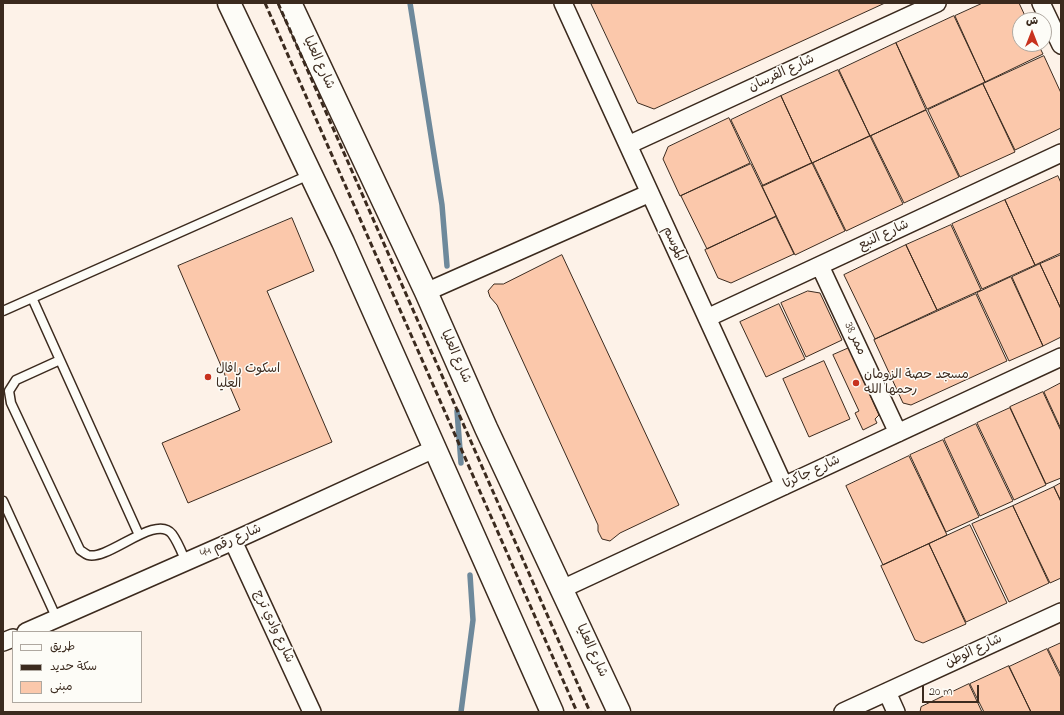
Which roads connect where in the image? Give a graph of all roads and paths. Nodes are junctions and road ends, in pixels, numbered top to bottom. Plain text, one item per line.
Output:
1 (229, 3) edge
2 (290, 3) edge
3 (563, 3) edge
4 (936, 3) edge
5 (1041, 3) edge
6 (1061, 45) edge
7 (628, 145) junction
8 (1061, 153) edge
9 (311, 175) junction
10 (650, 193) junction
11 (820, 266) junction
12 (426, 292) junction
13 (32, 300) junction
14 (3, 312) edge
15 (707, 318) junction
16 (1061, 357) edge
17 (60, 360) junction
18 (898, 433) junction
19 (434, 449) junction
20 (784, 486) junction
21 (3, 501) edge
22 (140, 535) junction
23 (233, 541) junction
24 (186, 562) junction
25 (562, 589) junction
26 (1061, 612) edge
27 (57, 619) junction
28 (28, 631) edge
29 (887, 692) junction
30 (312, 712) edge
31 (552, 712) edge
32 (619, 712) edge
33 (843, 712) edge
34 (896, 712) edge

1 - 9 main road
2 - 12 main road, شارع العليا
3 - 7 street, الموسم
4 - 7 street, شارع الفرسان
5 - 6 street
7 - 10 street, الموسم
8 - 11 street, شارع النبع
9 - 13 lane
9 - 19 main road
10 - 12 street
10 - 15 street, الموسم
11 - 15 street, شارع النبع
11 - 18 street, ممر 38
12 - 25 main road, شارع العليا
13 - 14 lane
13 - 17 lane
15 - 20 street, الموسم
16 - 18 street, شارع جاكرتا
17 - 22 lane
17 - 22 lane
18 - 20 street, شارع جاكرتا
19 - 23 street, شارع رقم 44
19 - 31 main road
20 - 25 street, شارع جاكرتا
21 - 27 lane
22 - 24 lane
23 - 24 street, شارع رقم 44
23 - 30 street, شارع وادي ترج
24 - 27 street, شارع رقم 44
25 - 32 main road, شارع العليا
26 - 29 street, شارع الوطن
27 - 28 street, شارع رقم 44
29 - 33 street, شارع الوطن
29 - 34 street

